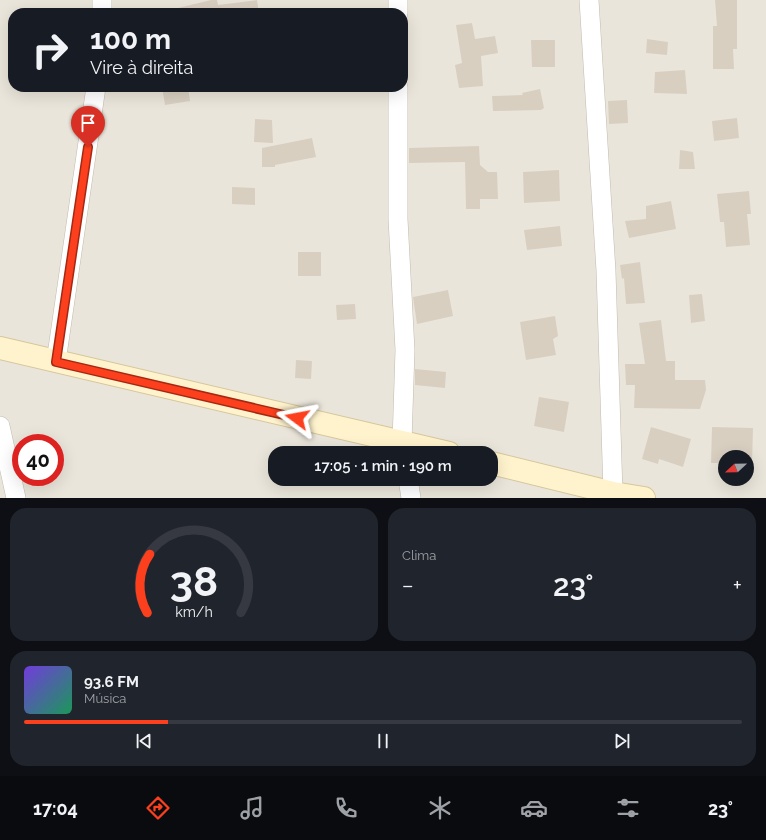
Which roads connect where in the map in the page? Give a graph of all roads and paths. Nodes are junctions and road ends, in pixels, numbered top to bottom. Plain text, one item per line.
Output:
1 (589, 0) edge
2 (95, 92) edge
3 (398, 92) edge
4 (0, 348) edge
5 (56, 362) junction
6 (0, 426) edge
7 (399, 446) edge
8 (403, 446) edge
9 (498, 465) edge
10 (409, 486) edge
11 (614, 493) junction
12 (16, 498) edge
13 (411, 498) edge
14 (644, 498) edge

1 - 11 street
2 - 5 street
3 - 8 street
4 - 5 street
5 - 7 street
6 - 12 street
9 - 11 street
10 - 13 street
11 - 14 street

